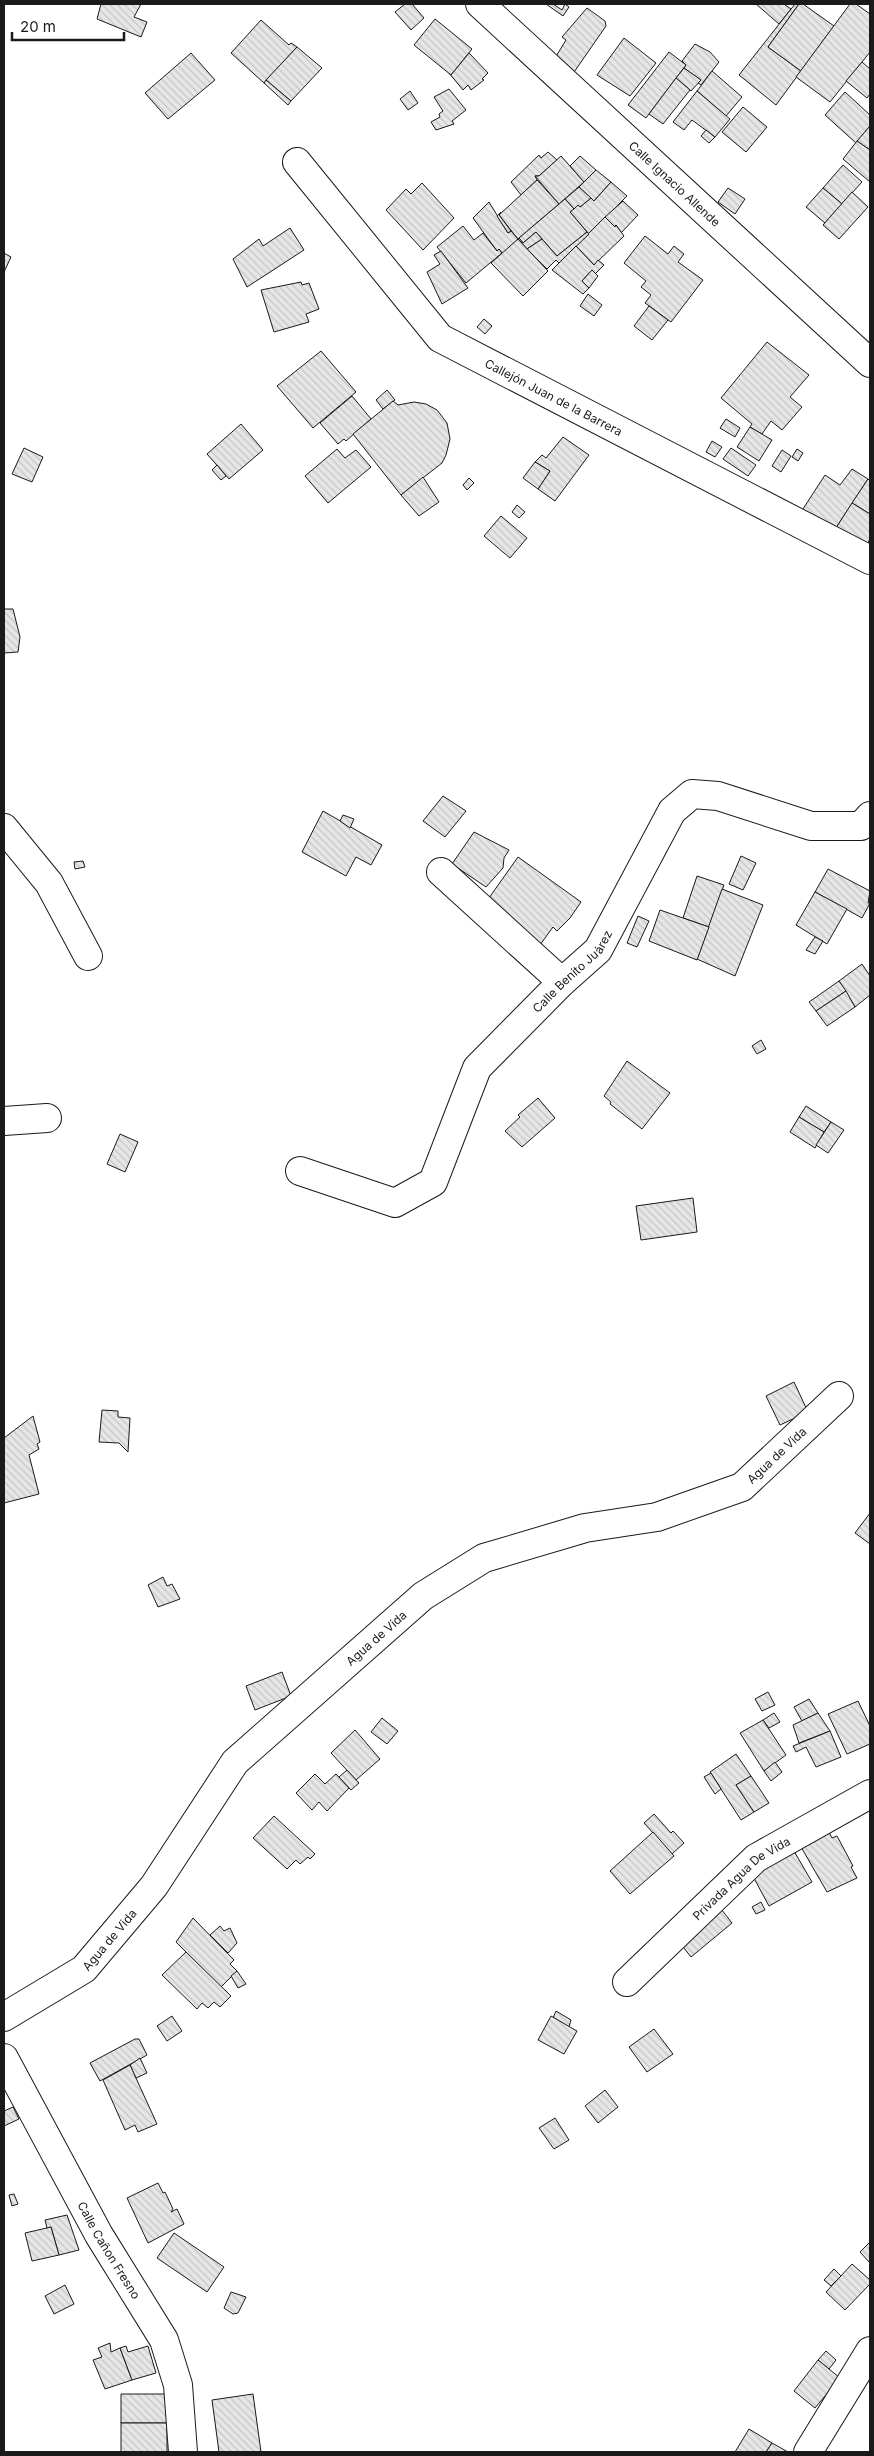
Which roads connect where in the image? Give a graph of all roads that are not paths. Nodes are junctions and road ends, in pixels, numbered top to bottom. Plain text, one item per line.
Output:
1 (480, 4) edge
2 (297, 162) dead end
3 (870, 364) edge
4 (870, 560) edge
5 (870, 816) edge
6 (4, 828) edge
7 (441, 872) dead end
8 (88, 956) dead end
9 (562, 982) junction
10 (47, 1118) dead end
11 (4, 1121) edge
12 (300, 1171) dead end
13 (839, 1396) dead end
14 (870, 1794) edge
15 (628, 1982) dead end
16 (4, 2017) edge
17 (4, 2058) edge
18 (870, 2351) edge
19 (183, 2452) edge
20 (808, 2452) edge

1 - 3 street, Calle Ignacio Allende
2 - 4 street, Callejón Juan de la Barrera
5 - 9 street, Calle Benito Juárez
6 - 8 street
7 - 9 street
9 - 12 street, Calle Benito Juárez
10 - 11 street
13 - 16 street, Agua de Vida
14 - 15 street, Privada Agua De Vida
17 - 19 street, Calle Cañon Fresno
18 - 20 street

